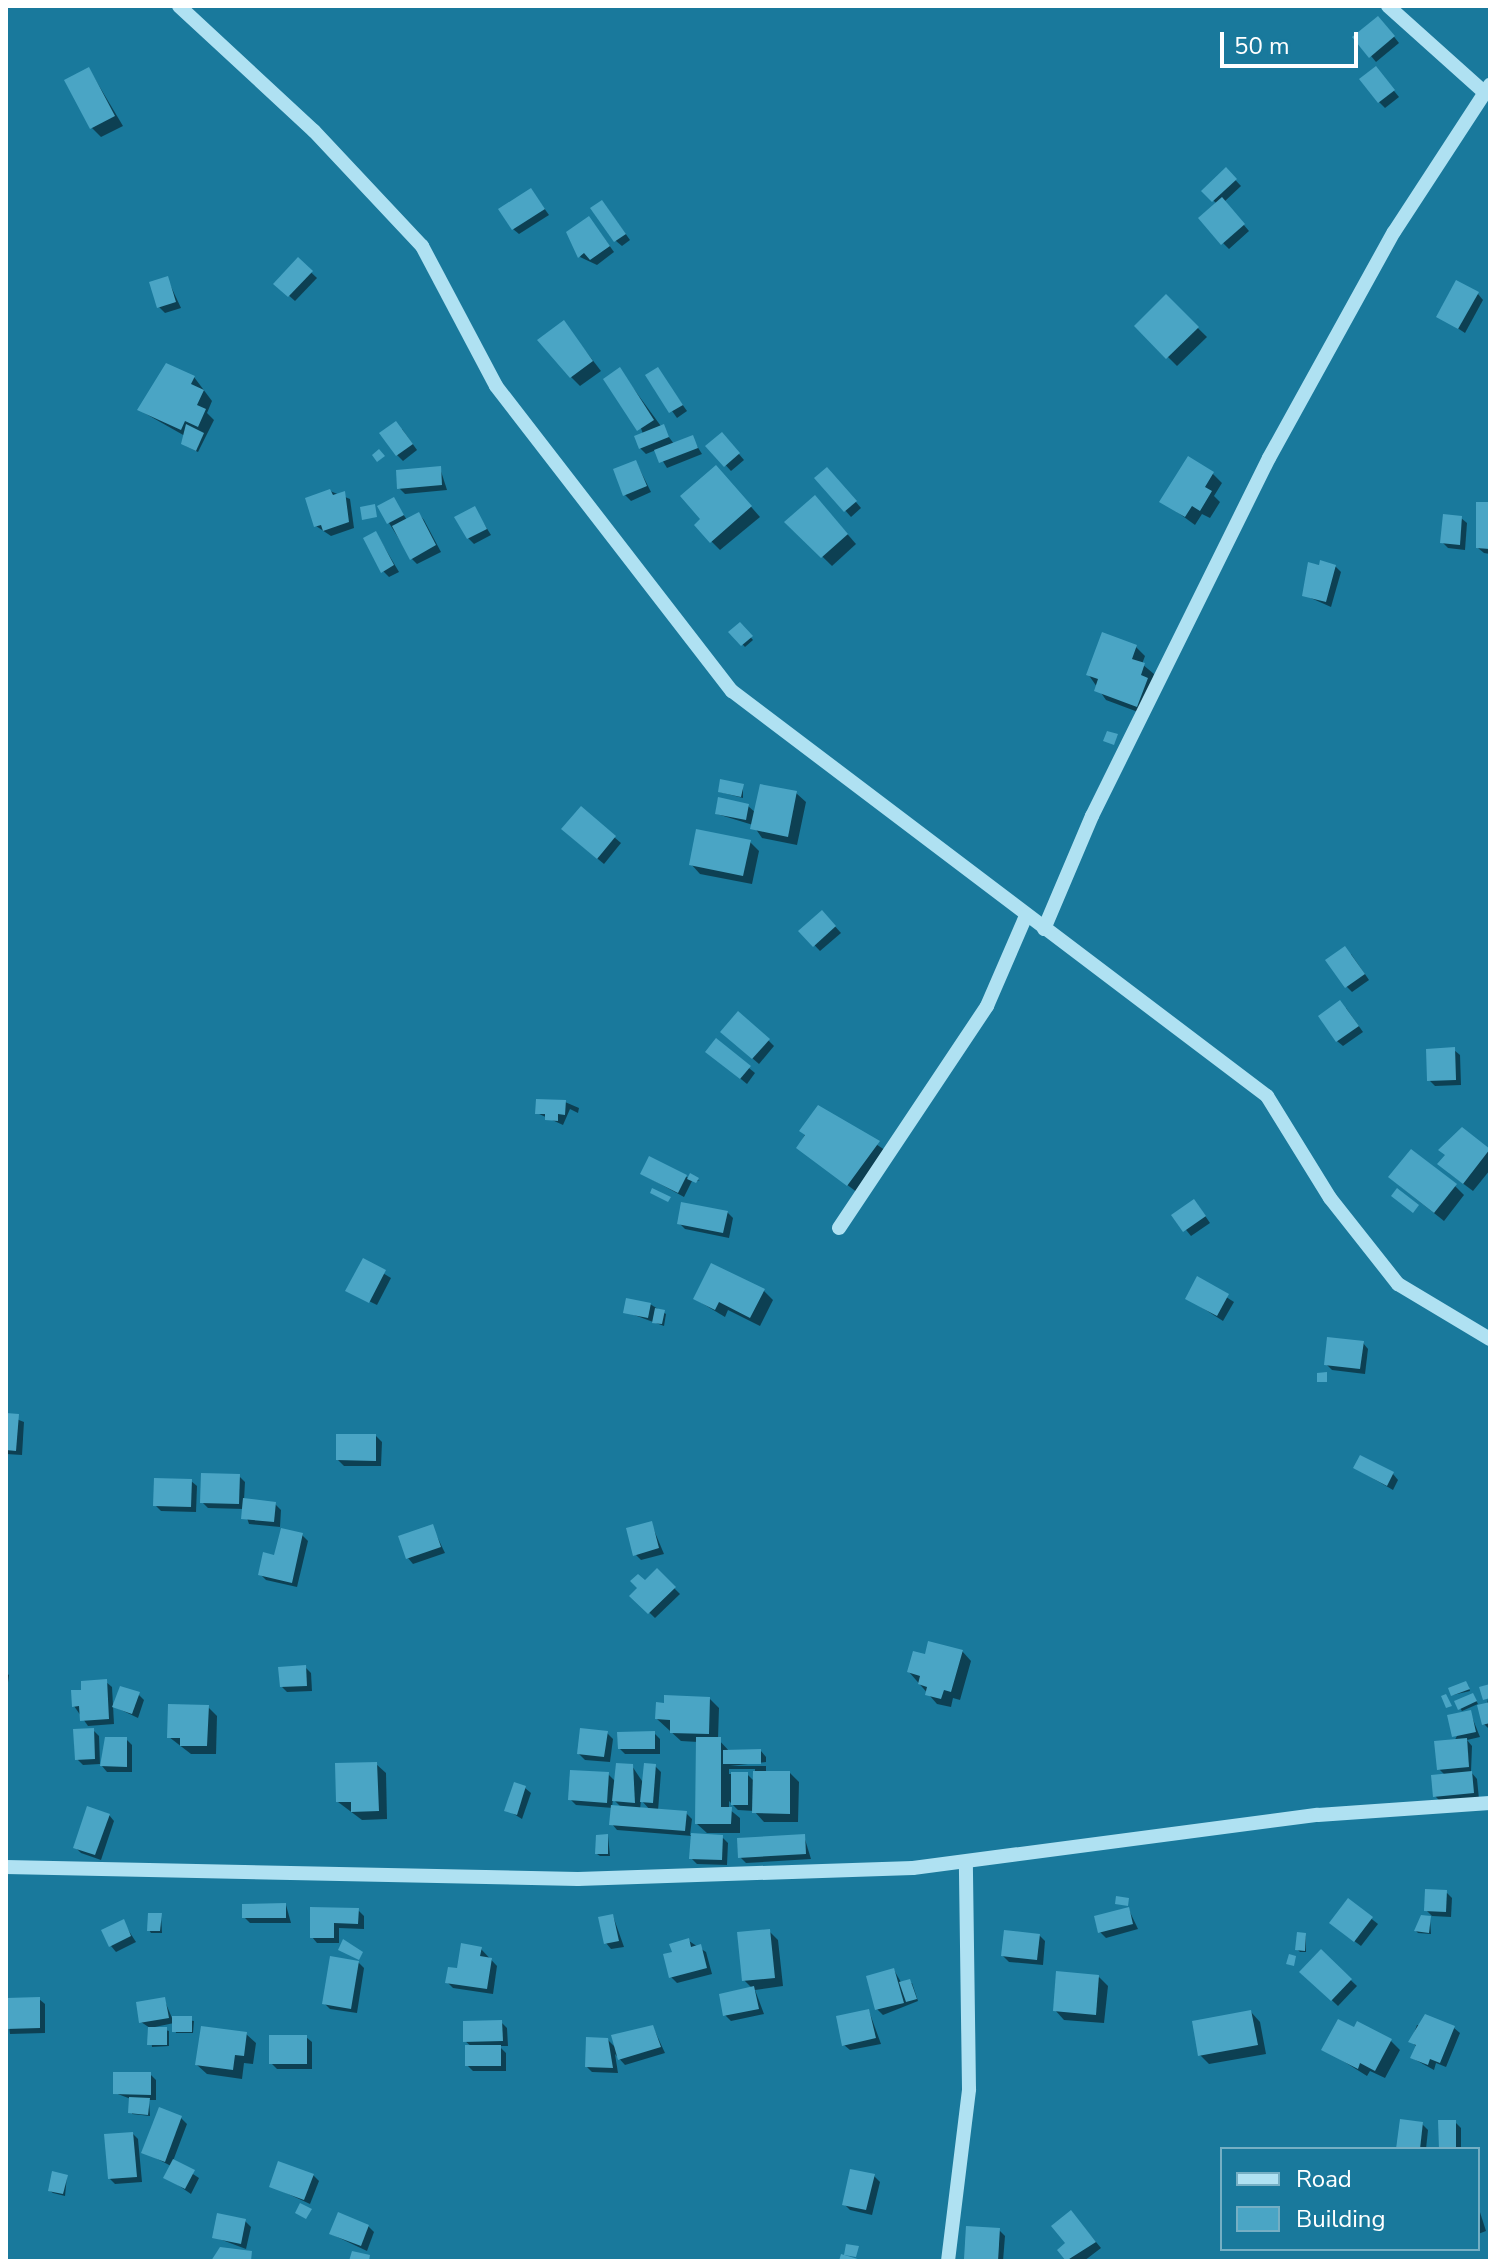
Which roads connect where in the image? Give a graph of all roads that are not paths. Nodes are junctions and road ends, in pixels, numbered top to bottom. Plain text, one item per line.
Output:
1 (179, 6) edge
2 (1388, 6) edge
3 (1488, 89) edge
4 (1026, 916) junction
5 (1044, 929) junction
6 (839, 1228) dead end
7 (1490, 1339) edge
8 (1490, 1803) edge
9 (966, 1862) junction
10 (6, 1867) edge
11 (948, 2261) edge

1 - 4 street
2 - 3 street
3 - 5 street
4 - 5 street
4 - 6 street
5 - 7 street
8 - 9 street
9 - 10 street
9 - 11 street

